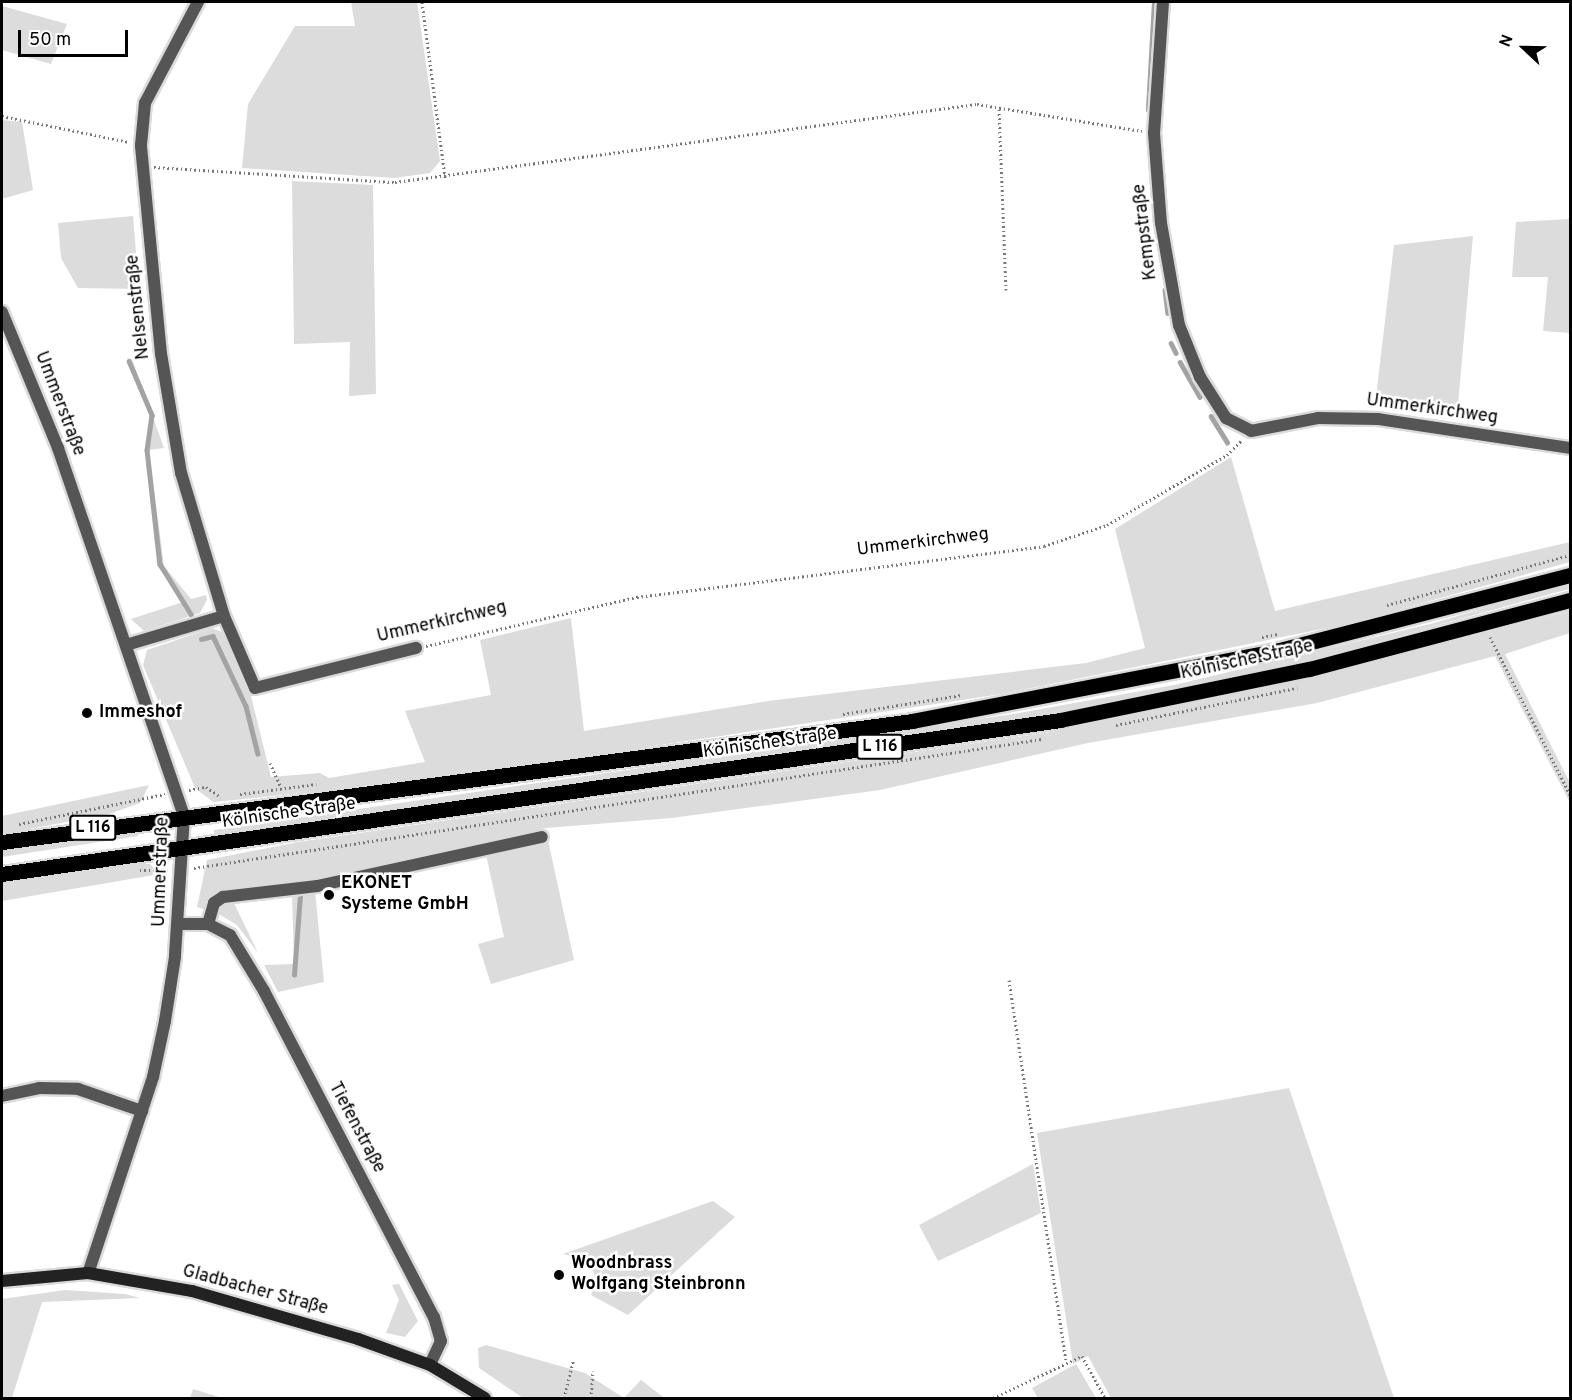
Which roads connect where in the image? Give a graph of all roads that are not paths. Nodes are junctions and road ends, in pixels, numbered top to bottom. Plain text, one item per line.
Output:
1 (198, 2) edge
2 (1163, 2) edge
3 (2, 312) edge
4 (1251, 431) joint
5 (1570, 448) edge
6 (1570, 575) edge
7 (1570, 600) edge
8 (224, 616) junction
9 (126, 645) junction
10 (416, 648) road end
11 (255, 688) joint
12 (184, 816) junction
13 (543, 837) dead end
14 (2, 842) edge
15 (181, 849) junction
16 (2, 874) edge
17 (178, 924) junction
18 (208, 924) junction
19 (2, 1096) edge
20 (142, 1111) junction
21 (88, 1273) junction
22 (2, 1281) edge
23 (430, 1365) junction
24 (485, 1398) edge

1 - 8 street, Nelsenstraße
2 - 4 street, Kempstraße
3 - 9 street, Ummerstraße
4 - 5 street, Ummerkirchweg
6 - 12 main road, Kölnische Straße / L 116
7 - 15 main road, Kölnische Straße / L 116
8 - 9 street
8 - 11 street, Nelsenstraße
9 - 12 street, Ummerstraße
10 - 11 street, Ummerkirchweg
12 - 14 main road, Kölnische Straße / L 116
12 - 15 street, Ummerstraße
13 - 18 street
15 - 16 main road, Kölnische Straße / L 116
15 - 17 street, Ummerstraße
17 - 18 street
17 - 20 street, Ummerstraße
18 - 23 street, Tiefenstraße
19 - 20 street
20 - 21 street, Ummerstraße
21 - 22 main road, Gladbacher Straße
21 - 23 main road, Gladbacher Straße
23 - 24 main road, Gladbacher Straße

